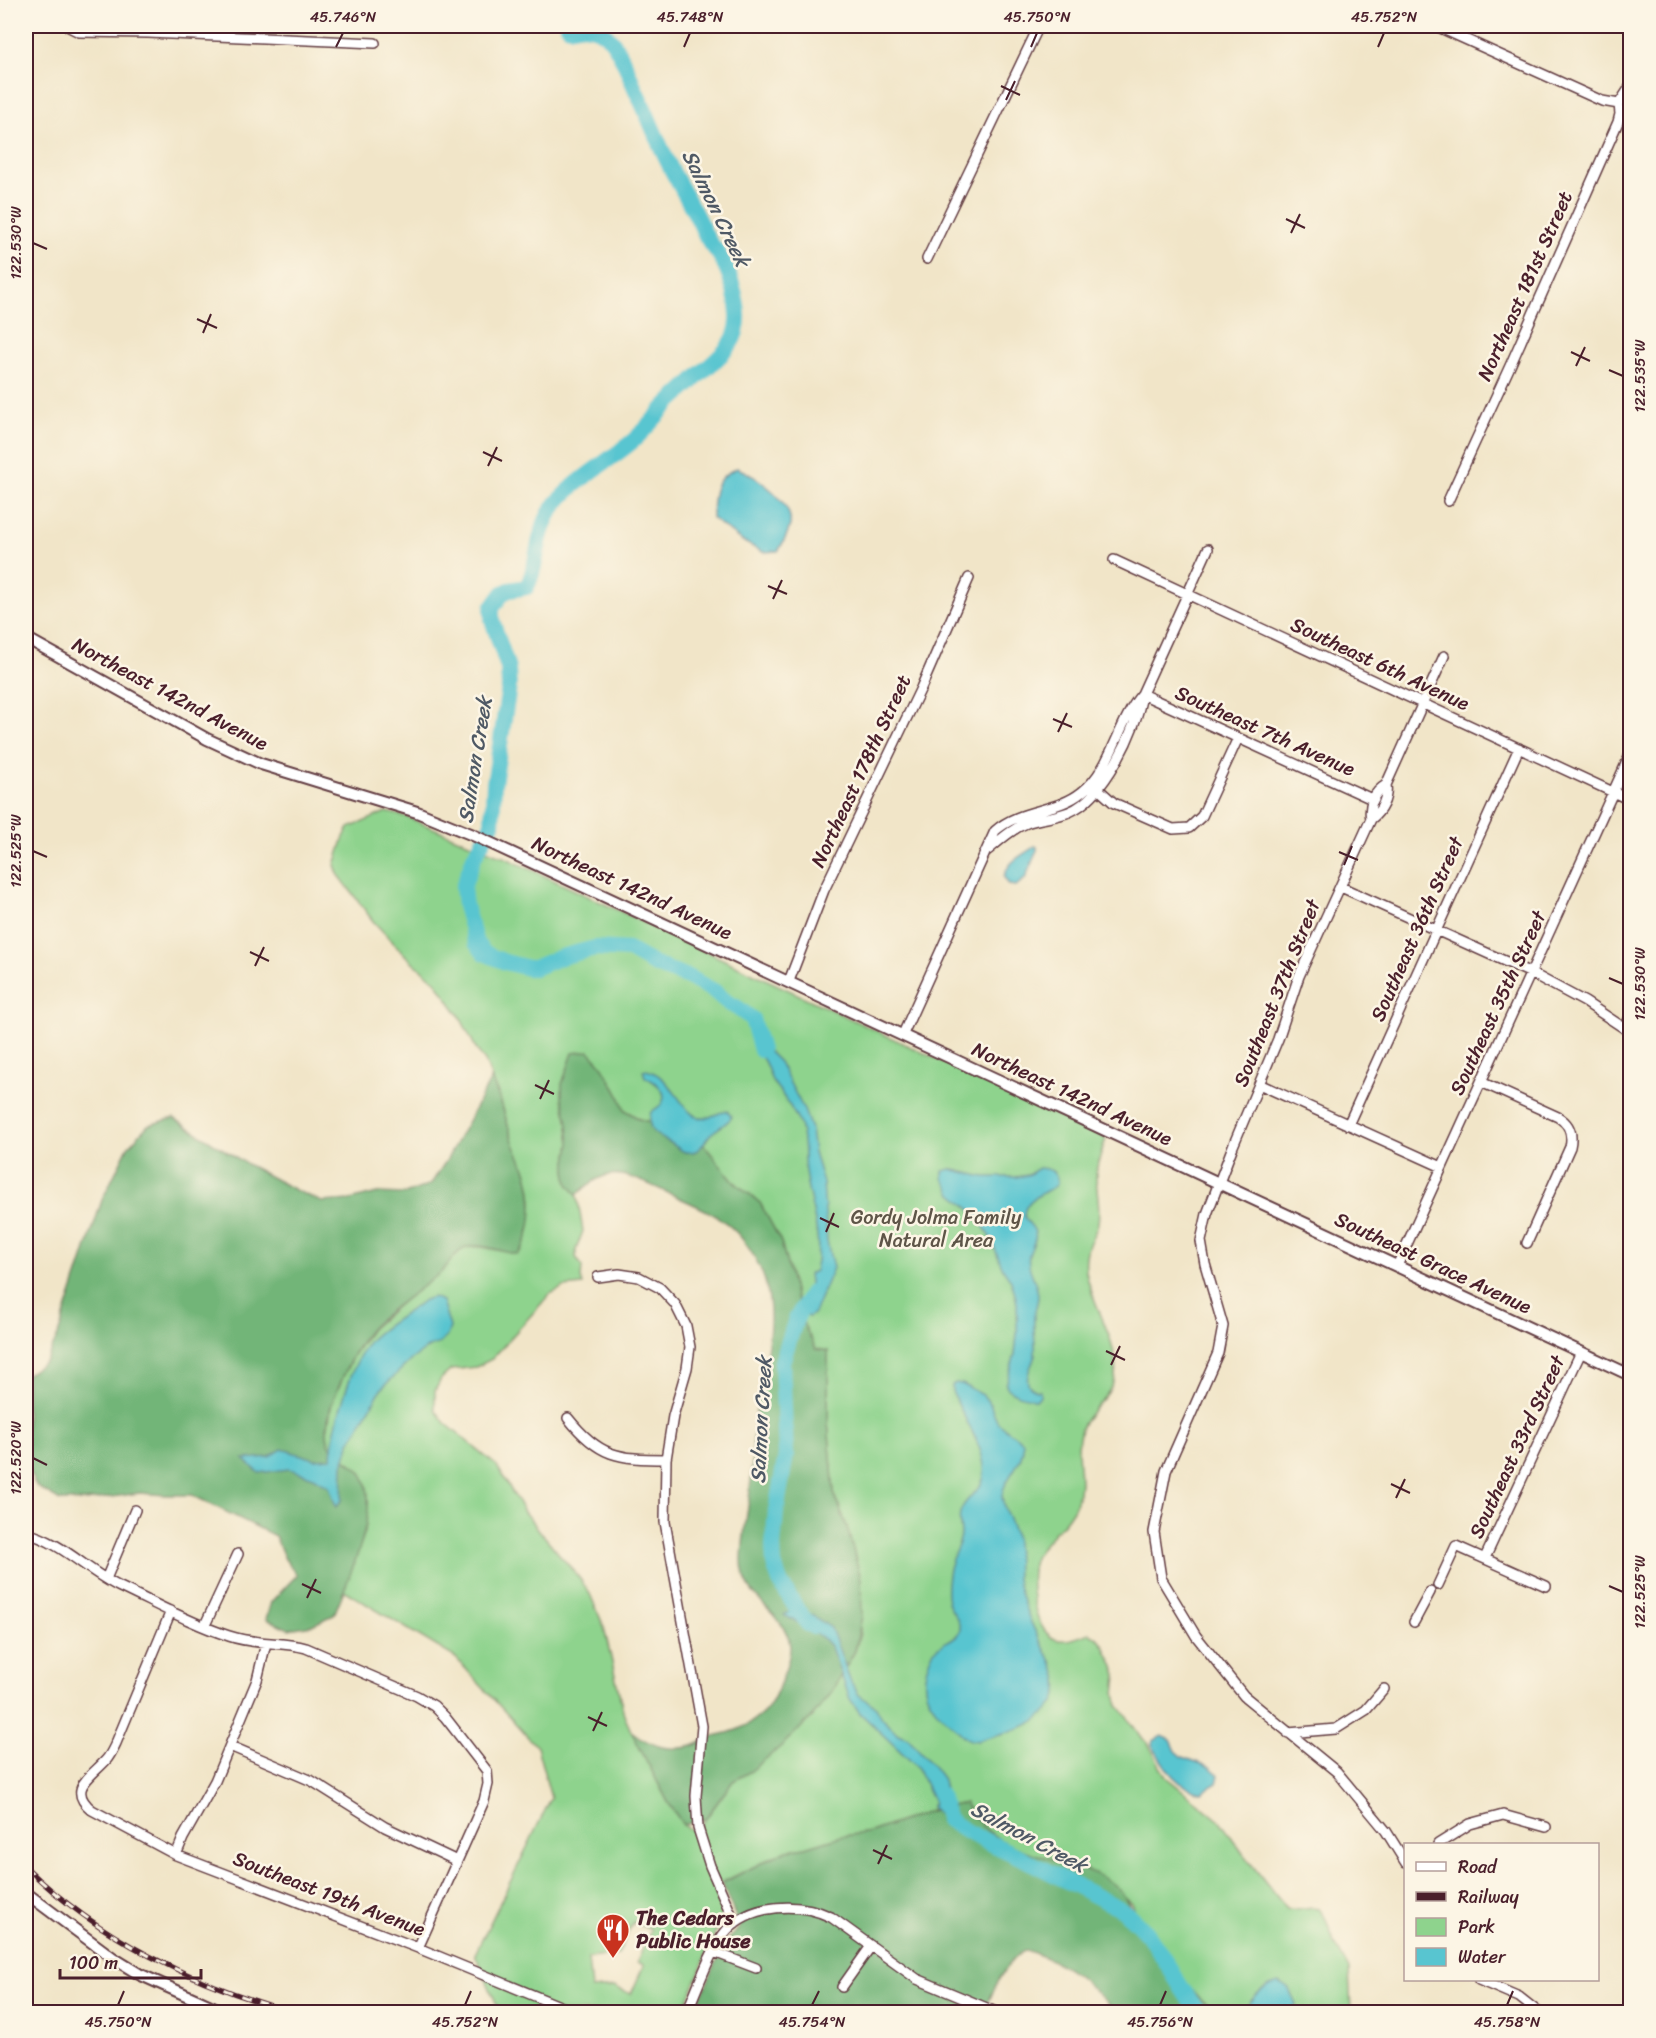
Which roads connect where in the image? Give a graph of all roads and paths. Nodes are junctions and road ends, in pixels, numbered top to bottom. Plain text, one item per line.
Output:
1 (67, 26) edge
2 (1039, 26) edge
3 (1436, 26) edge
4 (375, 43) dead end
5 (1630, 87) edge
6 (1619, 104) junction
7 (927, 259) dead end
8 (1448, 501) dead end
9 (1208, 549) dead end
10 (1114, 560) dead end
11 (969, 578) dead end
12 (1188, 595) junction
13 (26, 638) edge
14 (1444, 656) dead end
15 (1142, 694) junction
16 (1423, 704) junction
17 (1238, 738) junction
18 (1519, 748) junction
19 (1630, 755) edge
20 (1386, 785) junction
21 (1095, 786) junction
22 (1614, 792) junction
23 (1374, 800) junction
24 (1630, 800) edge
25 (1371, 819) junction
26 (1341, 887) junction
27 (1437, 930) junction
28 (1531, 973) junction
29 (789, 981) junction
30 (1630, 1017) edge
31 (1628, 1030) edge
32 (903, 1035) junction
33 (1481, 1082) junction
34 (1259, 1084) junction
35 (1348, 1125) junction
36 (1442, 1167) junction
37 (1220, 1183) junction
38 (1527, 1243) dead end
39 (1397, 1266) junction
40 (598, 1277) dead end
41 (1581, 1352) junction
42 (1630, 1375) edge
43 (568, 1418) dead end
44 (666, 1459) junction
45 (135, 1510) dead end
46 (26, 1533) edge
47 (237, 1554) dead end
48 (1485, 1558) junction
49 (106, 1579) junction
50 (1438, 1585) dead end
51 (1546, 1586) dead end
52 (1430, 1592) dead end
53 (171, 1611) junction
54 (1414, 1622) dead end
55 (205, 1625) junction
56 (266, 1643) junction
57 (1384, 1689) dead end
58 (1288, 1733) junction
59 (230, 1746) junction
60 (1546, 1827) dead end
61 (1441, 1843) edge
62 (176, 1855) junction
63 (1404, 1860) edge
64 (457, 1861) junction
65 (26, 1893) edge
66 (735, 1923) junction
67 (871, 1946) junction
68 (418, 1948) junction
69 (714, 1952) junction
70 (756, 1968) dead end
71 (1481, 1981) edge
72 (842, 1987) dead end
73 (224, 2013) edge
74 (574, 2013) edge
75 (687, 2013) edge
76 (996, 2013) edge
77 (1538, 2013) edge

1 - 4 street
2 - 7 street
3 - 6 street
5 - 6 street, Northeast 181st Street
6 - 8 street, Northeast 181st Street
9 - 12 street
10 - 12 street, Southeast 6th Avenue
11 - 29 street, Northeast 178th Street
12 - 15 street
12 - 16 street, Southeast 6th Avenue
13 - 29 street, Northeast 142nd Avenue
14 - 16 street, Southeast 37th Street
15 - 17 street, Southeast 7th Avenue
15 - 21 street
16 - 18 street, Southeast 6th Avenue
16 - 20 street, Southeast 37th Street
17 - 21 street
17 - 23 street, Southeast 7th Avenue
18 - 22 street, Southeast 6th Avenue
18 - 27 street, Southeast 36th Street
19 - 22 street, Southeast 35th Street
20 - 23 street, Southeast 37th Street
20 - 25 street, Southeast 37th Street
21 - 32 street
22 - 24 street, Southeast 6th Avenue
22 - 28 street, Southeast 35th Street
23 - 25 street, Southeast 37th Street
25 - 26 street, Southeast 37th Street
26 - 27 street
26 - 34 street, Southeast 37th Street
27 - 28 street
27 - 35 street, Southeast 36th Street
28 - 31 street
28 - 33 street, Southeast 35th Street
29 - 32 street, Northeast 142nd Avenue
30 - 31 street
32 - 37 street, Northeast 142nd Avenue
33 - 36 street, Southeast 35th Street
33 - 38 street
34 - 35 street
34 - 37 street, Southeast 37th Street
35 - 36 street
36 - 39 street, Southeast 35th Street
37 - 39 street, Southeast Grace Avenue
37 - 58 street, Southeast 37th Street
39 - 41 street, Southeast Grace Avenue
40 - 44 street
41 - 42 street, Southeast Grace Avenue
41 - 48 street, Southeast 33rd Street
43 - 44 street
44 - 66 street
45 - 49 street
46 - 49 street
47 - 55 street
48 - 50 street
48 - 51 street
49 - 53 street
52 - 54 street
53 - 55 street
53 - 62 street, Southeast 19th Avenue
55 - 56 street
56 - 59 street
56 - 64 street
57 - 58 street
58 - 63 street, Southeast 37th Street
59 - 62 street
59 - 64 street
60 - 61 street
62 - 68 street, Southeast 19th Avenue
64 - 68 street
65 - 73 street
66 - 67 street
66 - 69 street
67 - 72 street
67 - 76 street
68 - 74 street, Southeast 19th Avenue
69 - 70 street
69 - 75 street
71 - 77 street

